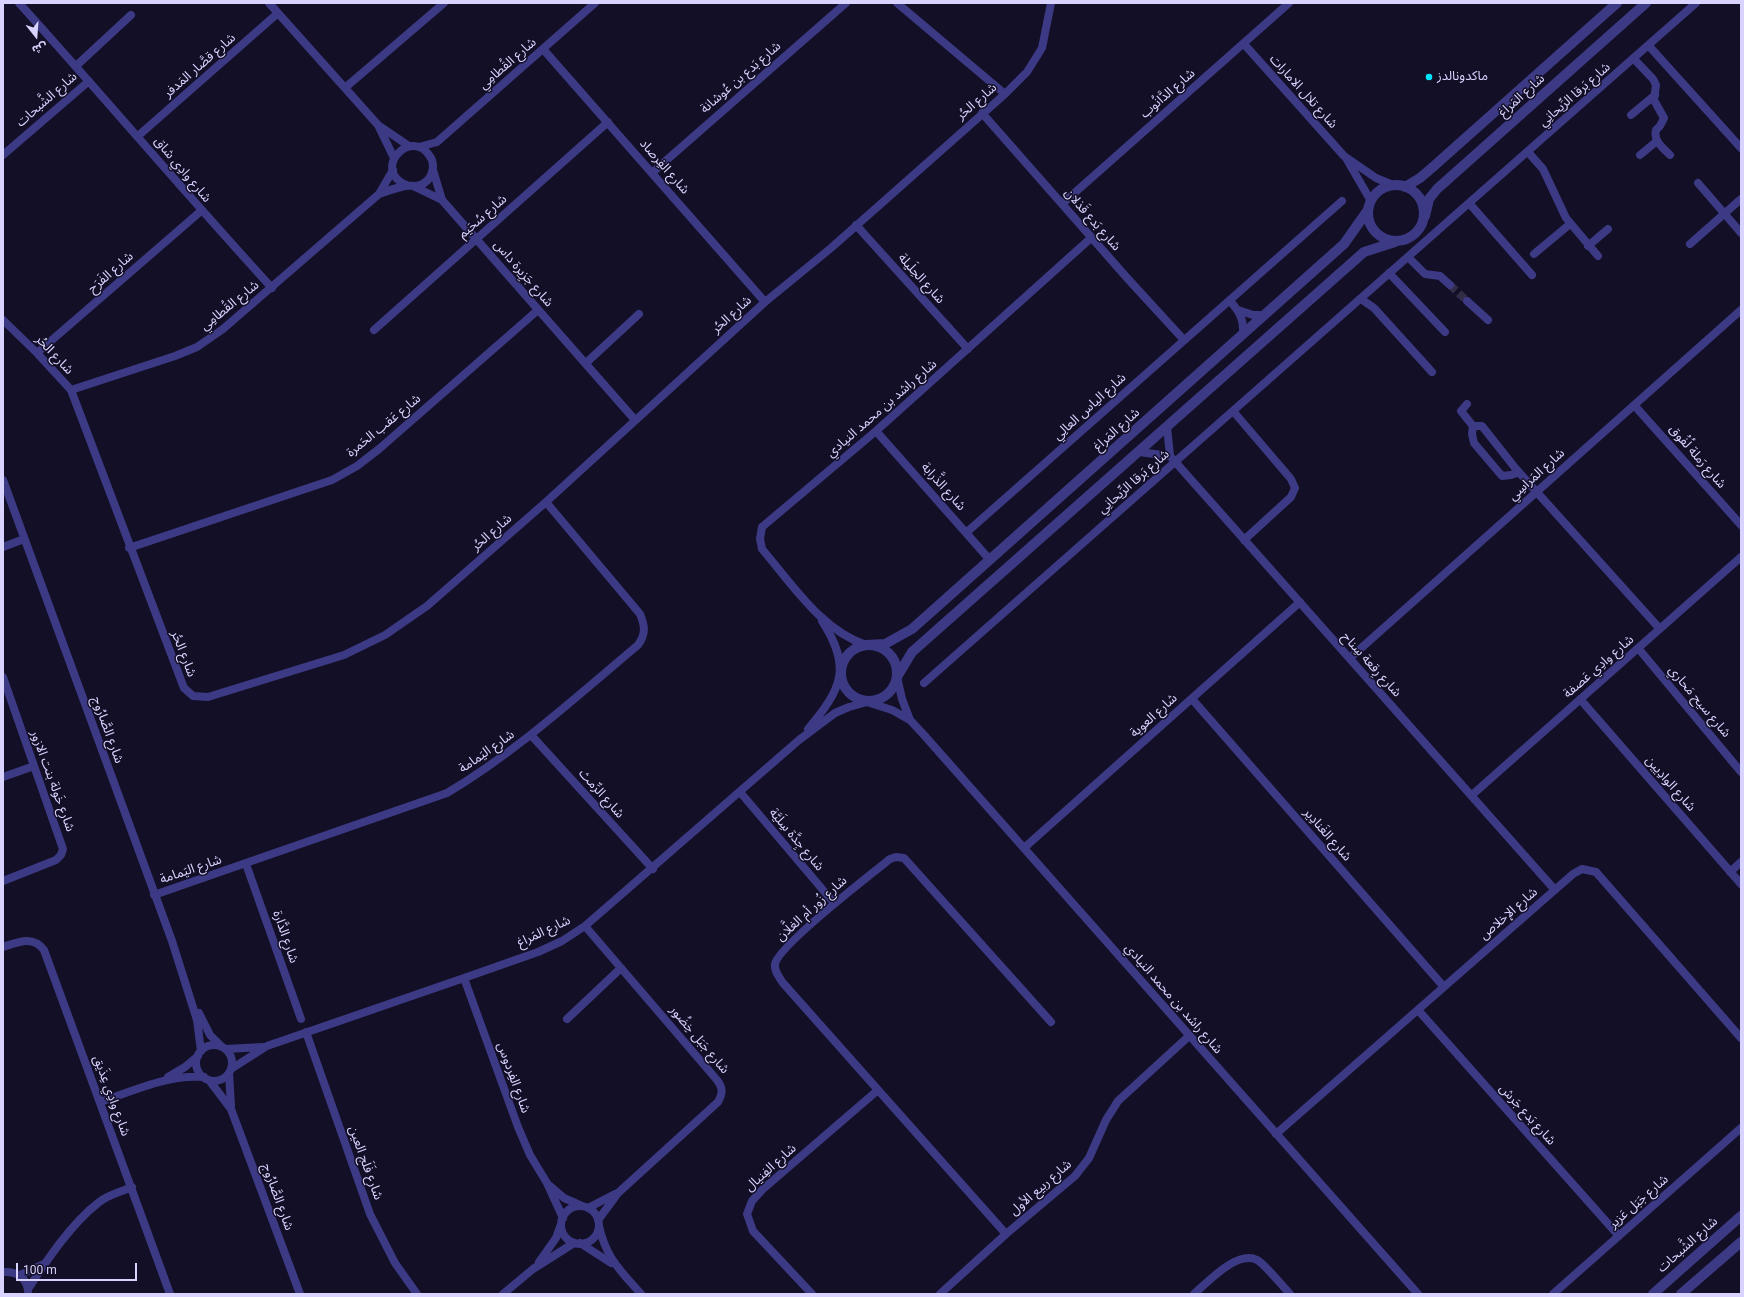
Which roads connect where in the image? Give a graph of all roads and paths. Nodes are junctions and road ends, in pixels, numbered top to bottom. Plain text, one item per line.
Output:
1 (19, 3) edge
2 (269, 3) edge
3 (444, 3) edge
4 (595, 3) edge
5 (846, 3) edge
6 (897, 3) edge
7 (1051, 3) edge
8 (1290, 3) edge
9 (1617, 3) edge
10 (1646, 3) edge
11 (1696, 3) edge
12 (278, 14) junction
13 (131, 15) dead end
14 (1244, 44) junction
15 (1649, 46) junction
16 (543, 49) junction
17 (1634, 60) junction
18 (76, 66) junction
19 (89, 81) junction
20 (346, 87) junction
21 (1005, 94) junction
22 (1655, 95) junction
23 (982, 113) junction
24 (1631, 115) dead end
25 (608, 122) junction
26 (378, 125) junction
27 (138, 136) junction
28 (1657, 141) junction
29 (437, 142) junction
30 (409, 146) junction
31 (419, 147) junction
32 (1741, 148) edge
33 (1528, 152) junction
34 (3, 155) edge
35 (1640, 155) dead end
36 (1670, 155) dead end
37 (1344, 156) junction
38 (394, 158) junction
39 (432, 160) junction
40 (393, 170) junction
41 (433, 170) junction
42 (652, 172) junction
43 (1698, 183) dead end
44 (1393, 185) junction
45 (410, 186) junction
46 (1405, 186) junction
47 (378, 194) junction
48 (1741, 199) edge
49 (442, 200) junction
50 (1342, 201) dead end
51 (1469, 203) junction
52 (1062, 204) junction
53 (1369, 205) junction
54 (201, 211) junction
55 (1725, 214) junction
56 (1425, 216) junction
57 (1570, 224) junction
58 (856, 226) junction
59 (1608, 229) dead end
60 (1741, 233) edge
61 (1092, 238) junction
62 (476, 239) junction
63 (1395, 242) junction
64 (1690, 244) dead end
65 (1588, 246) junction
66 (1534, 254) dead end
67 (1598, 256) dead end
68 (1408, 257) junction
69 (1389, 273) junction
70 (1532, 276) dead end
71 (1450, 285) tunnel mouth
72 (272, 288) junction
73 (1361, 299) junction
74 (1230, 301) junction
75 (1468, 301) tunnel mouth
76 (765, 302) junction
77 (538, 310) junction
78 (1238, 310) junction
79 (1741, 310) edge
80 (639, 314) dead end
81 (1264, 315) junction
82 (3, 320) edge
83 (1488, 320) dead end
84 (374, 330) dead end
85 (1444, 332) dead end
86 (1243, 333) junction
87 (1184, 340) junction
88 (968, 349) junction
89 (36, 353) junction
90 (586, 364) junction
91 (1432, 372) dead end
92 (70, 390) junction
93 (1467, 404) dead end
94 (1634, 405) junction
95 (1233, 411) junction
96 (635, 420) junction
97 (1167, 426) junction
98 (1473, 426) junction
99 (876, 431) junction
100 (1139, 452) junction
101 (1172, 459) junction
102 (1519, 472) junction
103 (3, 480) edge
104 (1537, 491) junction
105 (546, 502) junction
106 (1741, 525) edge
107 (967, 532) junction
108 (24, 539) junction
109 (1244, 540) junction
110 (3, 547) edge
111 (129, 548) junction
112 (1741, 557) edge
113 (990, 560) junction
114 (1300, 602) junction
115 (814, 610) junction
116 (1660, 629) junction
117 (866, 645) junction
118 (1638, 648) junction
119 (1350, 658) junction
120 (841, 670) junction
121 (3, 677) edge
122 (897, 677) junction
123 (924, 683) dead end
124 (1192, 699) junction
125 (1580, 699) junction
126 (868, 702) junction
127 (910, 720) junction
128 (531, 735) junction
129 (799, 740) junction
130 (34, 766) junction
131 (1741, 772) edge
132 (3, 777) edge
133 (740, 792) junction
134 (1472, 795) junction
135 (1024, 848) junction
136 (1741, 862) edge
137 (246, 864) junction
138 (653, 869) junction
139 (1730, 872) junction
140 (3, 881) edge
141 (1741, 884) edge
142 (1555, 890) junction
143 (154, 895) junction
144 (834, 903) junction
145 (585, 926) junction
146 (3, 948) edge
147 (621, 968) junction
148 (464, 978) junction
149 (1444, 987) junction
150 (188, 988) junction
151 (1418, 1010) junction
152 (301, 1019) dead end
153 (567, 1019) dead end
154 (1051, 1022) dead end
155 (306, 1032) junction
156 (1189, 1036) junction
157 (1741, 1038) edge
158 (267, 1046) junction
159 (224, 1048) junction
160 (199, 1053) junction
161 (230, 1071) junction
162 (206, 1079) junction
163 (158, 1083) junction
164 (878, 1090) junction
165 (100, 1102) junction
166 (231, 1109) junction
167 (1741, 1128) edge
168 (1276, 1134) junction
169 (547, 1182) junction
170 (132, 1187) junction
171 (618, 1193) junction
172 (585, 1207) junction
173 (1741, 1216) edge
174 (562, 1221) junction
175 (599, 1223) junction
176 (1006, 1234) junction
177 (1619, 1236) junction
178 (1741, 1242) edge
179 (577, 1243) junction
180 (47, 1262) junction
181 (3, 1265) edge
182 (615, 1265) junction
183 (533, 1269) junction
184 (3, 1272) edge
185 (16, 1273) junction
186 (28, 1292) edge
187 (170, 1294) edge
188 (300, 1294) edge
189 (417, 1294) edge
190 (503, 1294) edge
191 (641, 1294) edge
192 (812, 1294) edge
193 (940, 1294) edge
194 (1194, 1294) edge
195 (1290, 1294) edge
196 (1418, 1294) edge
197 (1553, 1294) edge
198 (1653, 1294) edge
199 (1681, 1294) edge

1 - 18 street, شارع وادِي شاق
2 - 12 street
3 - 20 street
4 - 16 street, شارع القُطامِي
5 - 42 street, شارع بَدع بن عُوشانة
6 - 21 street
7 - 21 street, شارع الحُر
8 - 14 street, شارع الدَّانُوب
9 - 46 street, شارع المَراغ
10 - 56 street, شارع المَراغ
11 - 15 street, شارع بَرقا الرِّيحانِي
12 - 20 street
12 - 27 street, شارع قصَّار المَدفر
13 - 18 street
14 - 37 street, شارع تلال الامارات
14 - 52 street, شارع الدَّانُوب
15 - 17 street, شارع بَرقا الرِّيحانِي
15 - 32 street
16 - 25 street, شارع الفِرصاد
16 - 29 street, شارع القُطامِي
17 - 22 street
17 - 33 street, شارع بَرقا الرِّيحانِي
18 - 19 street, شارع وادِي شاق
19 - 27 street, شارع وادِي شاق
19 - 34 street, شارع الشَّبحات
20 - 26 street
21 - 23 street, شارع الحُر
22 - 24 street
22 - 28 street
23 - 52 street, شارع بَدع قَذلان
23 - 58 street, شارع الحُر
25 - 42 street, شارع الفِرصاد
25 - 62 street, شارع سُحَيم
26 - 30 street
26 - 38 street
27 - 54 street, شارع وادِي شاق
28 - 35 street
28 - 36 street
29 - 31 street, شارع القُطامِي
29 - 39 street
30 - 31 street
30 - 38 street
31 - 39 street
33 - 51 street, شارع بَرقا الرِّيحانِي
33 - 57 street
37 - 44 street, شارع تلال الامارات
37 - 53 street, شارع تلال الامارات
38 - 40 street
39 - 41 street
40 - 45 street
40 - 47 street, شارع القُطامِي
41 - 45 street
41 - 49 street, شارع جَزِيرة داس
42 - 76 street, شارع الفِرصاد
43 - 55 street
44 - 46 street
44 - 53 street
45 - 47 street, شارع القُطامِي
45 - 49 street, شارع جَزِيرة داس
46 - 56 street
47 - 72 street, شارع القُطامِي
48 - 55 street
49 - 62 street, شارع جَزِيرة داس
50 - 74 street, شارع الياس العالِي
51 - 68 street, شارع بَرقا الرِّيحانِي
51 - 70 street
52 - 61 street, شارع بَدع قَذلان
53 - 63 street
53 - 81 street, شارع المَراغ
54 - 72 street, شارع وادِي شاق
54 - 89 street, شارع الفَرَح
55 - 60 street
55 - 64 street
56 - 63 street
57 - 65 street
57 - 66 street
58 - 76 street, شارع الحُر
58 - 88 street, شارع الحِلَيلة
59 - 65 street
61 - 87 street, شارع بَدع قَذلان
61 - 88 street, شارع راشد بن محمد النيادي
62 - 77 street, شارع جَزِيرة داس
62 - 84 street, شارع سُحَيم
63 - 97 street
65 - 67 street
68 - 69 street, شارع بَرقا الرِّيحانِي
68 - 71 street
69 - 73 street, شارع بَرقا الرِّيحانِي
69 - 85 street
72 - 92 street, شارع القُطامِي
73 - 91 street
73 - 95 street, شارع بَرقا الرِّيحانِي
74 - 78 street
74 - 87 street, شارع الياس العالِي
75 - 83 street
76 - 96 street, شارع الحُر
77 - 90 street, شارع جَزِيرة داس
77 - 111 street, شارع عَقب الحَمرة
78 - 81 street
78 - 86 street
79 - 94 street, شارع المَراسِي
80 - 90 street
81 - 86 street, شارع المَراغ
82 - 89 street, شارع الحُر
86 - 113 street, شارع المَراغ
87 - 107 street, شارع الياس العالِي
88 - 99 street, شارع راشد بن محمد النيادي
89 - 92 street, شارع الحُر
90 - 96 street, شارع جَزِيرة داس
92 - 111 street, شارع الحُر
93 - 98 street
94 - 104 street, شارع المَراسِي
94 - 106 street, شارع رَملة لُفُوق
95 - 101 street, شارع بَرقا الرِّيحانِي
95 - 109 street
96 - 105 street, شارع الحُر
97 - 100 street
97 - 101 street
98 - 102 street
98 - 102 street
99 - 107 street, شارع الذَّرابة
99 - 115 street, شارع راشد بن محمد النيادي
100 - 101 street
100 - 122 street
101 - 109 street, شارع رِقعة سِناح
101 - 123 street, شارع بَرقا الرِّيحانِي
102 - 104 street
103 - 108 street, شارع الصَّارُوج
104 - 116 street
104 - 119 street, شارع المَراسِي
105 - 111 street, شارع الحُر
105 - 128 street, شارع اليَمامة
107 - 113 street, شارع الذَّرابة
108 - 110 street
108 - 143 street, شارع الصَّارُوج
109 - 114 street, شارع رِقعة سِناح
112 - 116 street, شارع وادِي عَصفة
113 - 117 street, شارع المَراغ
114 - 119 street, شارع رِقعة سِناح
114 - 124 street, شارع العوية
115 - 117 street, شارع راشد بن محمد النيادي
115 - 120 street, شارع راشد بن محمد النيادي
116 - 118 street, شارع وادِي عَصفة
117 - 120 street
117 - 122 street
118 - 125 street, شارع وادِي عَصفة
118 - 131 street, شارع سيح مَحاري
119 - 134 street, شارع رِقعة سِناح
120 - 126 street
120 - 129 street, شارع المَراغ
121 - 130 street, شارع خَولة بنت الازور
122 - 126 street
122 - 127 street, شارع راشد بن محمد النيادي
124 - 135 street, شارع العوية
124 - 149 street, شارع الغَنادِير
125 - 134 street, شارع وادِي عَصفة
125 - 139 street, شارع الوادِيين
126 - 127 street, شارع راشد بن محمد النيادي
126 - 129 street, شارع المَراغ
127 - 135 street, شارع راشد بن محمد النيادي
128 - 137 street, شارع اليَمامة
128 - 138 street, شارع الرِّمث
129 - 133 street, شارع المَراغ
130 - 132 street
130 - 140 street, شارع خَولة بنت الازور
133 - 138 street, شارع المَراغ
133 - 144 street, شارع جِدَّة سِلَيَّة
134 - 142 street, شارع رِقعة سِناح
135 - 156 street, شارع راشد بن محمد النيادي
136 - 139 street
137 - 143 street, شارع اليَمامة
137 - 152 street, شارع الدَّارة
138 - 145 street, شارع المَراغ
139 - 141 street, شارع الوادِيين
142 - 149 street, شارع الإخلاص
142 - 157 street, شارع الإخلاص
143 - 150 street, شارع الصَّارُوج
144 - 154 street, شارع زُور أم الغلَّان
144 - 164 street, شارع زُور أم الغلَّان
145 - 147 street, شارع جَبَل خِضُور
145 - 148 street, شارع المَراغ
146 - 165 street, شارع وادِي عِذَيق
147 - 153 street
147 - 171 street, شارع جَبَل خِضُور
148 - 155 street, شارع المَراغ
148 - 169 street, شارع الفِردوس
149 - 151 street, شارع الإخلاص
150 - 159 street, شارع الصَّارُوج
150 - 160 street, شارع الصَّارُوج
151 - 168 street, شارع الإخلاص
151 - 177 street, شارع بَدع جَرش
155 - 158 street, شارع المَراغ
155 - 189 street, شارع فَلَج العين
156 - 168 street, شارع راشد بن محمد النيادي
156 - 176 street, شارع ربيع الأول
158 - 159 street, شارع المَراغ
158 - 161 street, شارع المَراغ
159 - 160 street
159 - 161 street
160 - 162 street
160 - 163 street
161 - 162 street
161 - 166 street, شارع الصَّارُوج
162 - 163 street
162 - 166 street, شارع الصَّارُوج
163 - 165 street
164 - 176 street, شارع زُور أم الغلَّان
164 - 192 street, شارع الفِنيال
165 - 170 street, شارع وادِي عِذَيق
166 - 188 street, شارع الصَّارُوج
167 - 177 street, شارع جَبَل عَزير
168 - 196 street, شارع راشد بن محمد النيادي
169 - 172 street, شارع الفِردوس
169 - 174 street, شارع الفِردوس
170 - 180 street
170 - 187 street, شارع وادِي عِذَيق
171 - 172 street, شارع جَبَل خِضُور
171 - 175 street, شارع جَبَل خِضُور
172 - 174 street
172 - 175 street
173 - 198 street, شارع الشَّبحات
174 - 179 street
174 - 183 street
175 - 179 street
175 - 182 street
176 - 193 street, شارع ربيع الأول
177 - 197 street, شارع جَبَل عَزير
178 - 199 street
179 - 182 street
179 - 183 street
180 - 185 street
180 - 186 street
181 - 185 street
182 - 191 street
183 - 190 street
184 - 185 street
185 - 186 street
194 - 195 street

